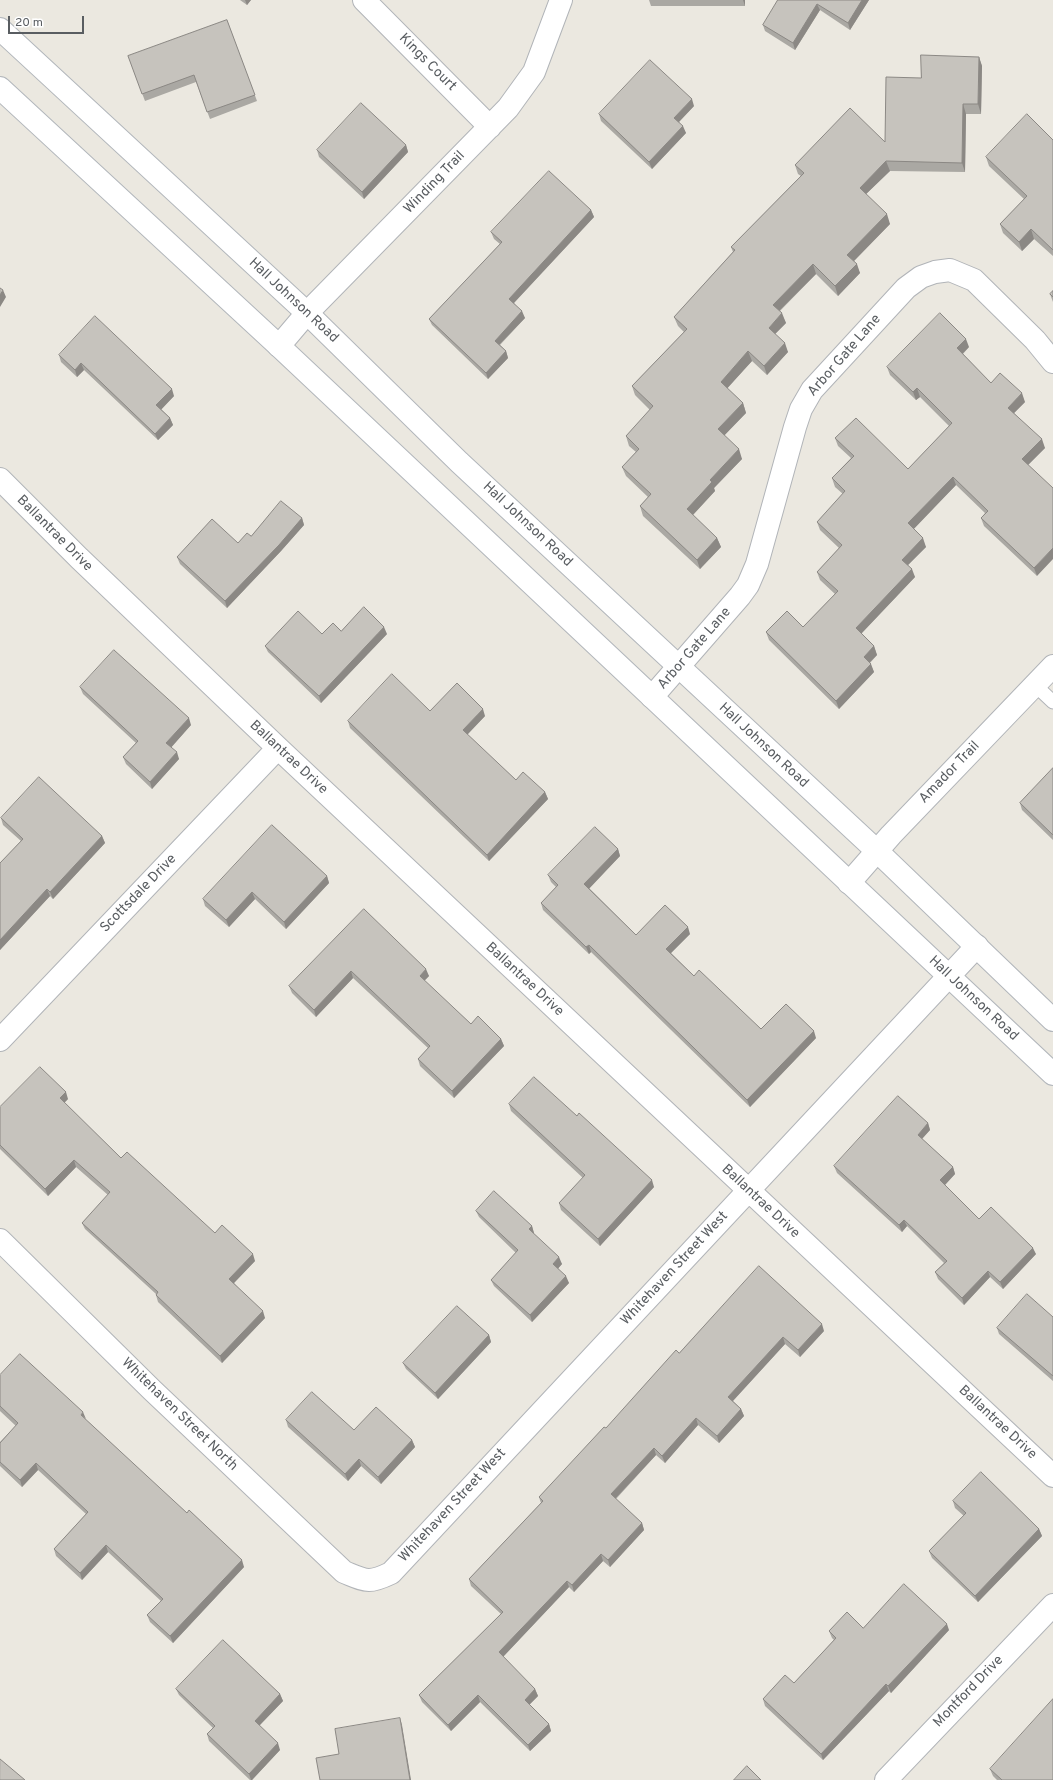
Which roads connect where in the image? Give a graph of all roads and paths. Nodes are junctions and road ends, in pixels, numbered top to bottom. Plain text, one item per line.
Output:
1 (364, 0) edge
2 (561, 0) edge
3 (0, 29) edge
4 (0, 88) edge
5 (490, 127) junction
6 (307, 313) junction
7 (279, 346) junction
8 (1053, 362) edge
9 (0, 480) edge
10 (1053, 666) edge
11 (679, 667) junction
12 (1035, 685) junction
13 (652, 697) junction
14 (1053, 702) edge
15 (278, 748) junction
16 (877, 851) junction
17 (849, 883) junction
18 (977, 946) junction
19 (949, 976) junction
20 (1053, 1020) edge
21 (0, 1040) edge
22 (1053, 1074) edge
23 (748, 1191) junction
24 (0, 1240) edge
25 (1053, 1476) edge
26 (366, 1581) joint
27 (1053, 1605) edge
28 (886, 1780) edge

1 - 5 street, Kings Court
2 - 5 street, Winding Trail
3 - 6 street, Hall Johnson Road
4 - 7 street, Hall Johnson Road
5 - 6 street, Winding Trail
6 - 7 street, Winding Trail
6 - 11 street, Hall Johnson Road
7 - 13 street, Hall Johnson Road
8 - 11 street, Arbor Gate Lane
9 - 15 street, Ballantrae Drive
10 - 12 street, Amador Trail
11 - 13 street, Arbor Gate Lane
11 - 16 street, Hall Johnson Road
12 - 14 lane
12 - 16 street, Amador Trail
13 - 17 street, Hall Johnson Road
15 - 21 street, Scottsdale Drive
15 - 23 street, Ballantrae Drive
16 - 17 street, Amador Trail
16 - 18 street, Hall Johnson Road
17 - 19 street, Hall Johnson Road
18 - 19 street, Whitehaven Street West
18 - 20 street, Hall Johnson Road
19 - 22 street, Hall Johnson Road
19 - 23 street, Whitehaven Street West
23 - 25 street, Ballantrae Drive
23 - 26 street, Whitehaven Street West
24 - 26 street, Whitehaven Street North
27 - 28 street, Montford Drive

